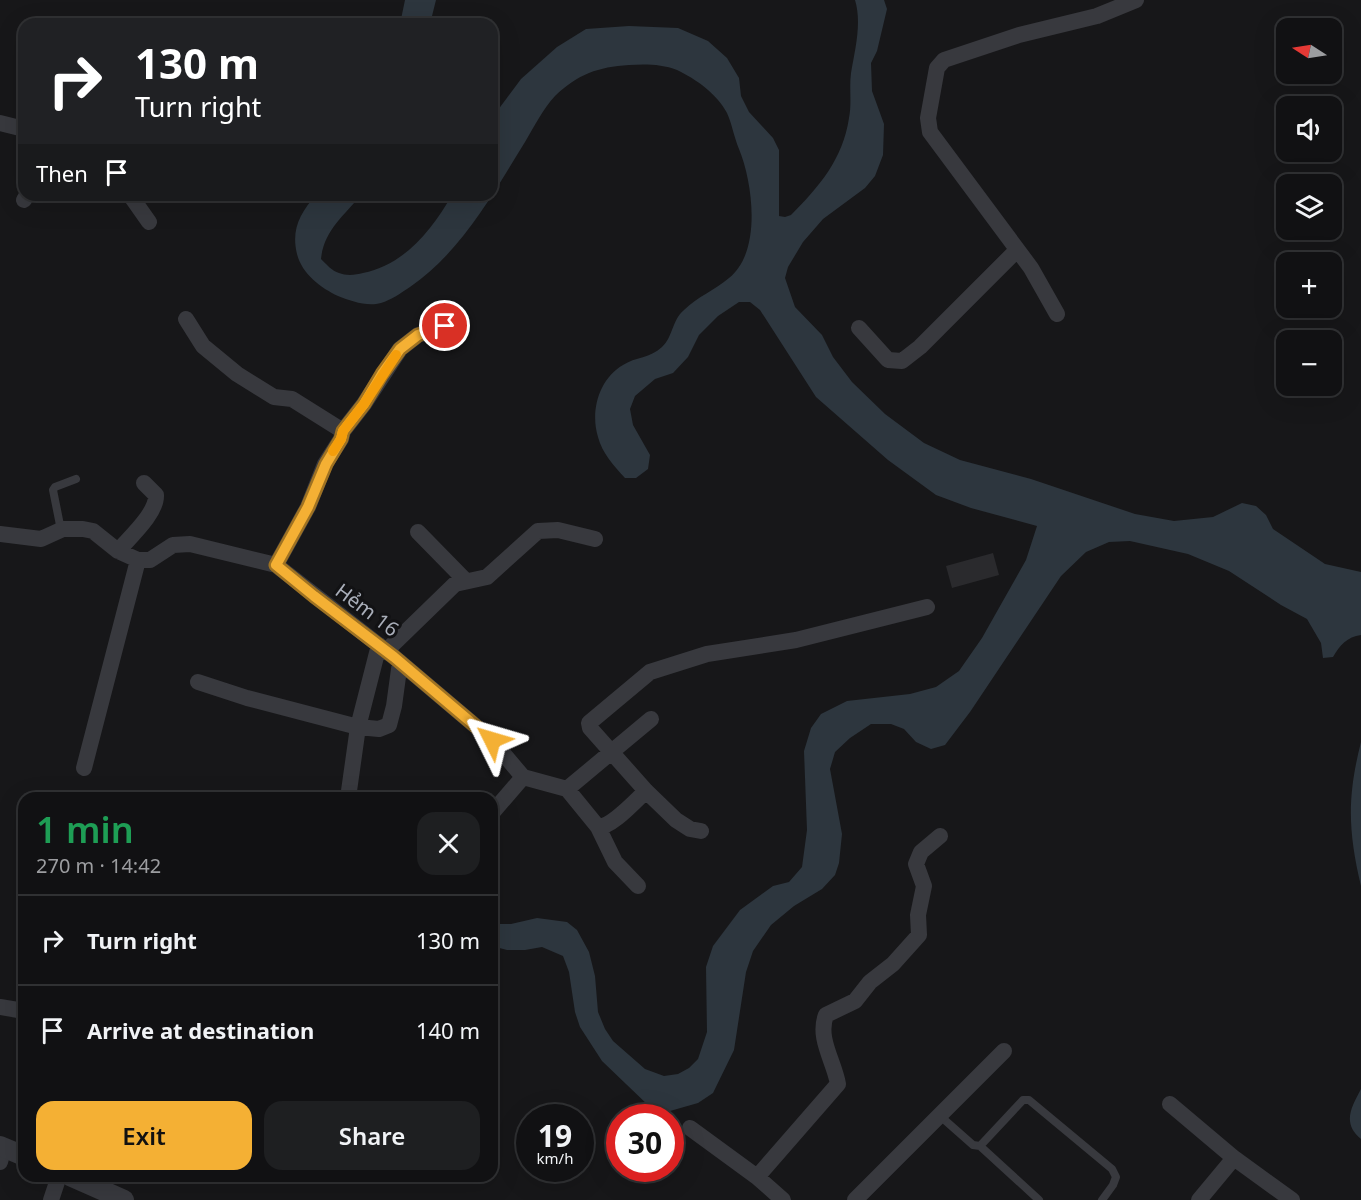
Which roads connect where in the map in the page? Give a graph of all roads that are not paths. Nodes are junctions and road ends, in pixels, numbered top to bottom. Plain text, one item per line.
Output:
1 (1136, 0) edge
2 (0, 123) edge
3 (18, 128) edge
4 (134, 201) edge
5 (148, 222) dead end
6 (1017, 250) junction
7 (1057, 314) dead end
8 (186, 319) dead end
9 (457, 322) dead end
10 (859, 328) dead end
11 (343, 431) junction
12 (76, 479) dead end
13 (144, 483) dead end
14 (61, 530) junction
15 (418, 532) dead end
16 (0, 534) edge
17 (595, 539) dead end
18 (118, 551) junction
19 (138, 560) junction
20 (276, 565) junction
21 (466, 581) junction
22 (927, 607) dead end
23 (382, 648) junction
24 (400, 662) junction
25 (198, 682) dead end
26 (651, 719) dead end
27 (358, 726) junction
28 (611, 752) junction
29 (84, 768) dead end
30 (523, 777) junction
31 (567, 789) junction
32 (646, 791) junction
33 (349, 792) edge
34 (498, 806) edge
35 (598, 827) junction
36 (700, 831) dead end
37 (940, 836) dead end
38 (638, 886) dead end
39 (0, 1007) edge
40 (18, 1010) edge
41 (1004, 1051) dead end
42 (1170, 1104) dead end
43 (939, 1115) junction
44 (690, 1128) dead end
45 (980, 1146) junction
46 (1, 1152) edge
47 (18, 1155) edge
48 (1234, 1158) junction
49 (757, 1177) junction
50 (57, 1182) edge
51 (84, 1182) edge
52 (51, 1200) edge
53 (124, 1200) edge
54 (783, 1200) edge
55 (855, 1200) edge
56 (1039, 1200) edge
57 (1102, 1200) edge
58 (1199, 1200) edge
59 (1292, 1200) edge

1 - 6 street
2 - 3 street
4 - 5 street
6 - 7 street
6 - 10 street
8 - 11 street
9 - 11 street
11 - 20 street
12 - 14 lane
13 - 18 street
14 - 16 street
14 - 18 street
15 - 21 street
17 - 21 street
18 - 19 street
19 - 20 street, Hẻm 16
19 - 29 street
20 - 23 street, Hẻm 16
21 - 23 street
22 - 28 street
23 - 24 street, Hẻm 16
23 - 27 street
24 - 27 street
24 - 30 street, Hẻm 16
25 - 27 street
26 - 28 street
27 - 33 street
28 - 31 street
28 - 32 street
30 - 31 street
30 - 34 street
31 - 35 street
32 - 35 street
32 - 36 street
35 - 38 street
37 - 49 street
39 - 40 street
41 - 43 street
42 - 48 street
43 - 45 lane
43 - 55 street
44 - 49 street
45 - 56 lane
45 - 57 lane
46 - 47 street
48 - 58 street
48 - 59 street
49 - 54 street
50 - 52 street
51 - 53 street

